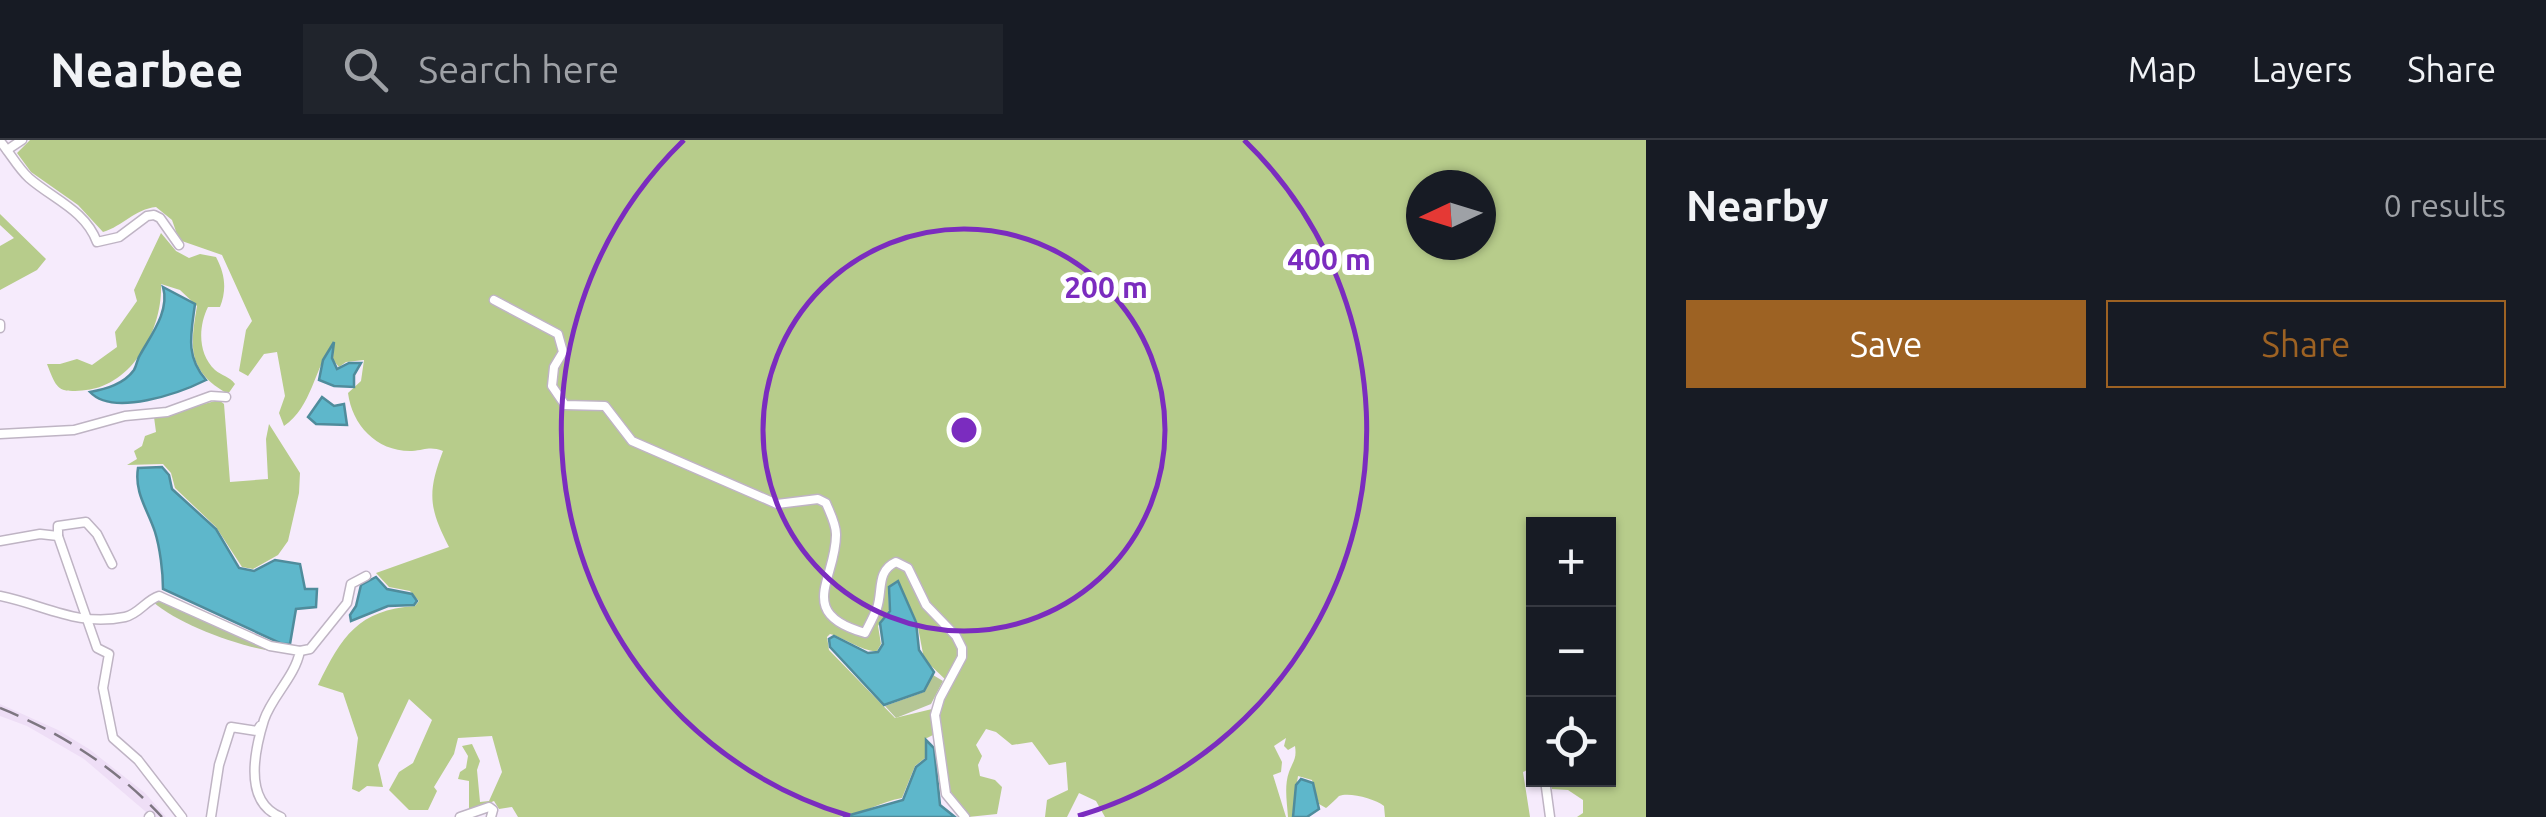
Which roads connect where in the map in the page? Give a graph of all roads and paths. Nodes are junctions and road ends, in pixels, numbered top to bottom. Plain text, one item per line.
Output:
1 (22, 140) edge
2 (0, 141) edge
3 (7, 150) junction
4 (180, 245) dead end
5 (494, 300) dead end
6 (226, 397) dead end
7 (0, 434) edge
8 (58, 531) junction
9 (0, 541) edge
10 (112, 564) dead end
11 (366, 576) dead end
12 (0, 596) edge
13 (87, 620) junction
14 (300, 651) junction
15 (264, 718) junction
16 (1545, 787) edge
17 (170, 799) junction
18 (158, 808) dead end
19 (182, 817) edge
20 (211, 817) edge
21 (281, 817) edge
22 (460, 817) edge
23 (491, 817) edge
24 (965, 817) edge
25 (1550, 817) edge

1 - 3 street
2 - 3 street
3 - 4 street
5 - 24 street
6 - 7 street
8 - 9 street
8 - 10 street
8 - 13 street
11 - 14 street
12 - 13 street
13 - 14 street
13 - 17 street
14 - 15 street
15 - 20 street
15 - 21 street
16 - 25 street
17 - 18 street
17 - 19 street
22 - 23 street

